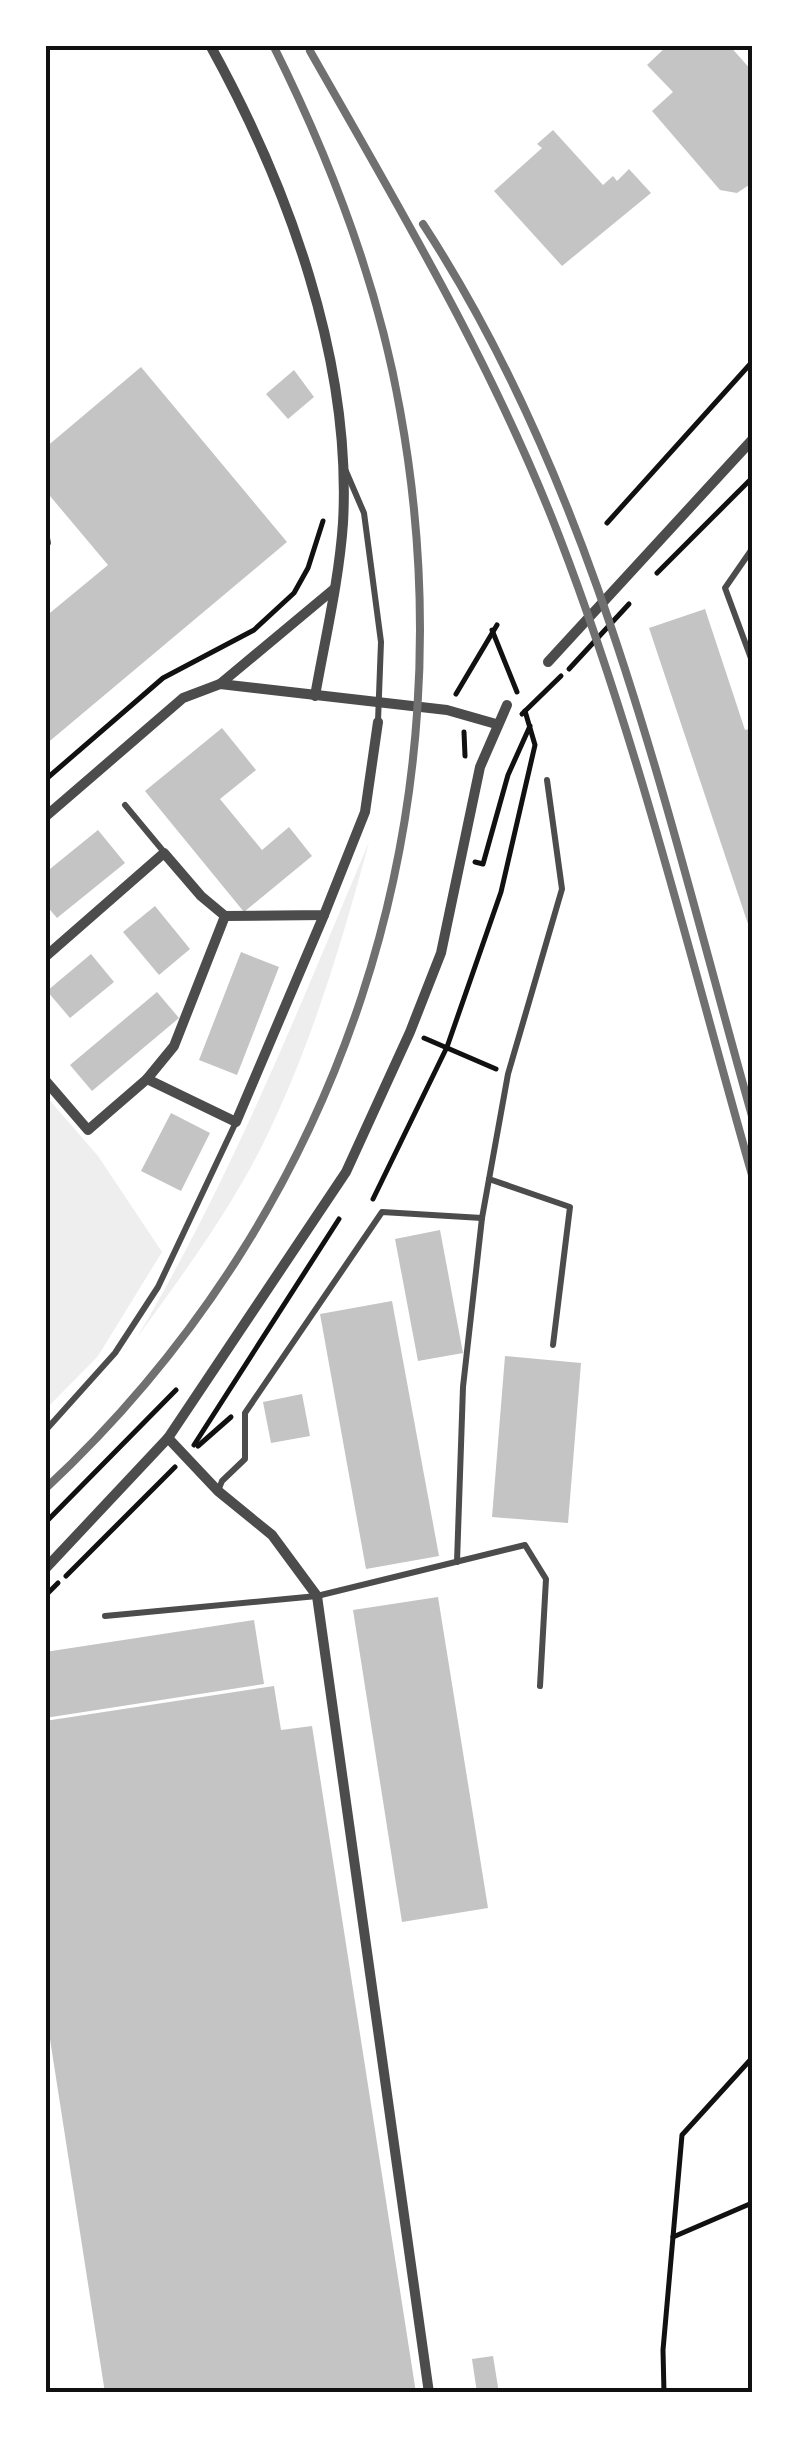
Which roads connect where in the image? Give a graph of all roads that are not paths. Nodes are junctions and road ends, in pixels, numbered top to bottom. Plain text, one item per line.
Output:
1 (210, 45) edge
2 (752, 440) edge
3 (343, 464) junction
4 (45, 528) edge
5 (45, 549) edge
6 (752, 549) edge
7 (334, 588) junction
8 (752, 660) edge
9 (548, 662) dead end
10 (220, 684) junction
11 (316, 696) junction
12 (506, 705) dead end
13 (378, 722) joint
14 (496, 724) junction
15 (547, 780) dead end
16 (125, 805) dead end
17 (45, 817) edge
18 (164, 853) junction
19 (324, 914) junction
20 (225, 916) junction
21 (45, 957) edge
22 (146, 1079) junction
23 (45, 1080) edge
24 (236, 1122) junction
25 (489, 1179) junction
26 (482, 1218) junction
27 (554, 1345) dead end
28 (45, 1431) edge
29 (168, 1438) junction
30 (218, 1491) junction
31 (457, 1562) junction
32 (45, 1569) edge
33 (318, 1596) junction
34 (105, 1616) dead end
35 (540, 1686) dead end
36 (429, 2393) edge

1 - 3 street
2 - 9 street
3 - 7 street
3 - 13 lane
4 - 5 lane
6 - 8 lane
7 - 10 street
7 - 11 street
10 - 11 street
10 - 17 street
11 - 14 street
12 - 14 street
13 - 19 street
14 - 29 street
15 - 25 lane
16 - 18 lane
18 - 20 street
18 - 21 street
19 - 20 street
19 - 24 street
20 - 22 street
22 - 23 street
22 - 24 street
24 - 28 lane
25 - 26 lane
25 - 27 lane
26 - 30 lane
26 - 31 lane
29 - 30 street
29 - 32 street
30 - 33 street
31 - 33 lane
31 - 35 lane
33 - 34 lane
33 - 36 street

